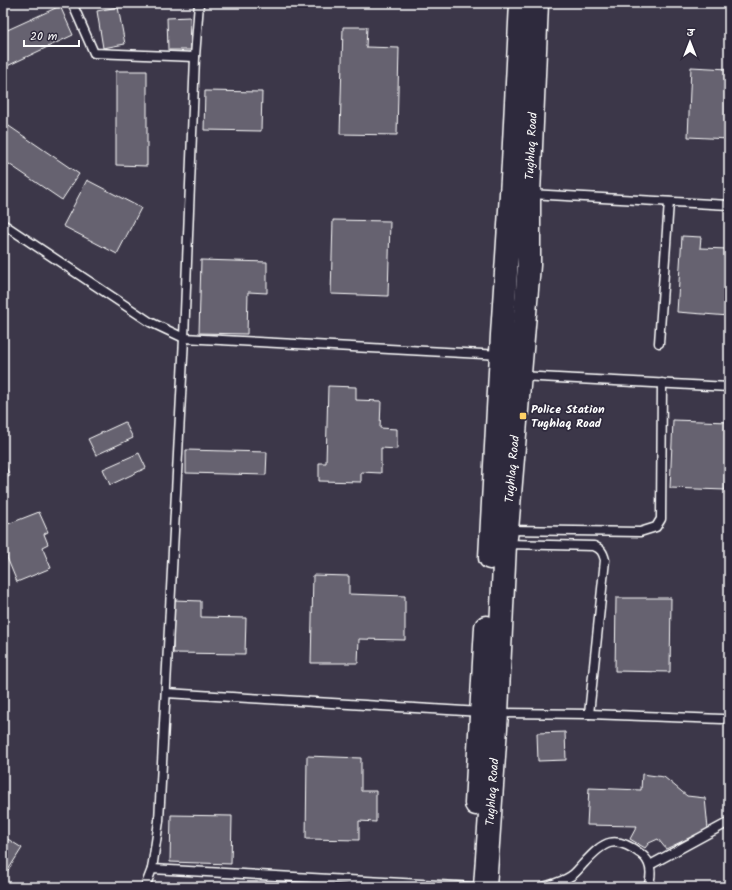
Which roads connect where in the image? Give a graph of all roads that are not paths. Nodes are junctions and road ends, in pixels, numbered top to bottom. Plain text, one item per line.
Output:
1 (72, 3) edge
2 (198, 3) edge
3 (521, 3) edge
4 (537, 3) edge
5 (195, 57) junction
6 (529, 194) junction
7 (669, 202) junction
8 (729, 205) edge
9 (3, 224) edge
10 (184, 338) junction
11 (659, 343) dead end
12 (501, 355) junction
13 (520, 376) junction
14 (662, 383) junction
15 (729, 387) edge
16 (506, 537) junction
17 (166, 693) junction
18 (489, 713) junction
19 (589, 714) junction
20 (722, 720) dead end
21 (729, 822) edge
22 (650, 865) junction
23 (152, 869) junction
24 (145, 887) edge
25 (471, 887) edge
26 (475, 887) edge
27 (485, 887) edge
28 (542, 887) edge
29 (648, 887) edge

1 - 5 lane
2 - 5 lane
3 - 12 main road, Tughlaq Road
4 - 6 main road, Tughlaq Road
5 - 10 lane
6 - 7 lane
6 - 13 main road, Tughlaq Road
7 - 8 lane
7 - 11 lane
9 - 10 lane
10 - 12 lane
10 - 17 lane
12 - 18 main road, Tughlaq Road
13 - 14 lane
13 - 16 main road, Tughlaq Road
14 - 15 lane
14 - 16 lane
16 - 18 main road, Tughlaq Road
16 - 19 lane
17 - 18 lane
17 - 23 lane
18 - 19 lane
18 - 25 main road, Tughlaq Road
18 - 27 main road, Tughlaq Road
19 - 20 lane
21 - 22 lane
22 - 28 lane
22 - 29 lane
23 - 24 lane
23 - 25 lane
25 - 26 lane

